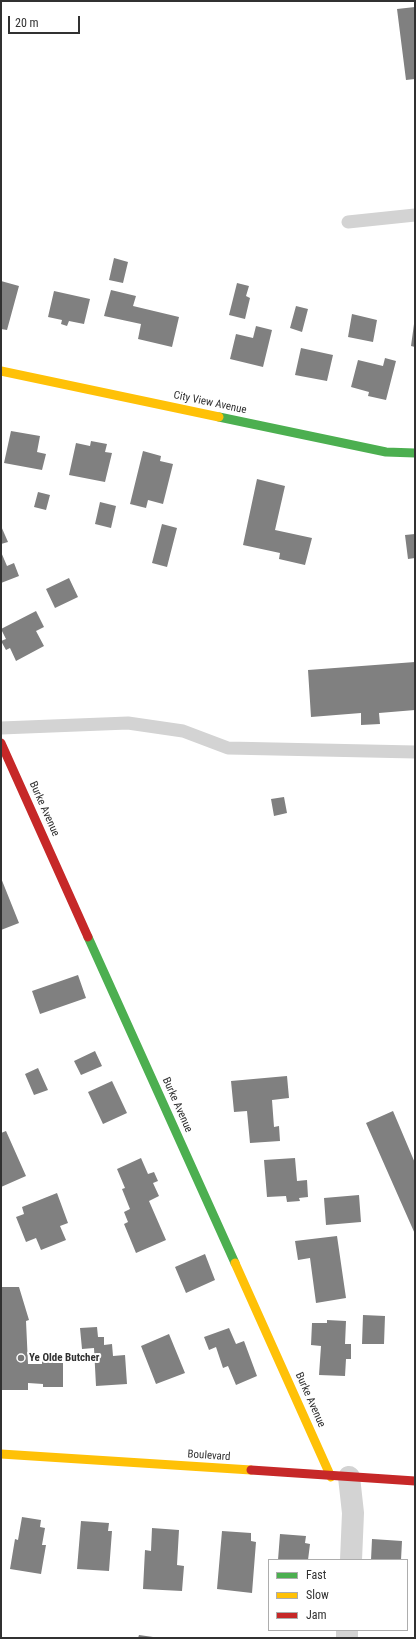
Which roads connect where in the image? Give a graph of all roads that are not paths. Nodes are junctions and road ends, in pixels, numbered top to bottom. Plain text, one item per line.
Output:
1 (415, 215) edge
2 (348, 222) dead end
3 (1, 371) edge
4 (415, 453) edge
5 (1, 728) edge
6 (1, 743) edge
7 (415, 752) edge
8 (1, 1454) edge
9 (340, 1477) junction
10 (415, 1481) edge
11 (350, 1559) edge

1 - 2 lane
3 - 4 street, City View Avenue
5 - 7 lane
6 - 9 street, Burke Avenue
8 - 9 street, Boulevard
9 - 10 street, Boulevard
9 - 11 street

